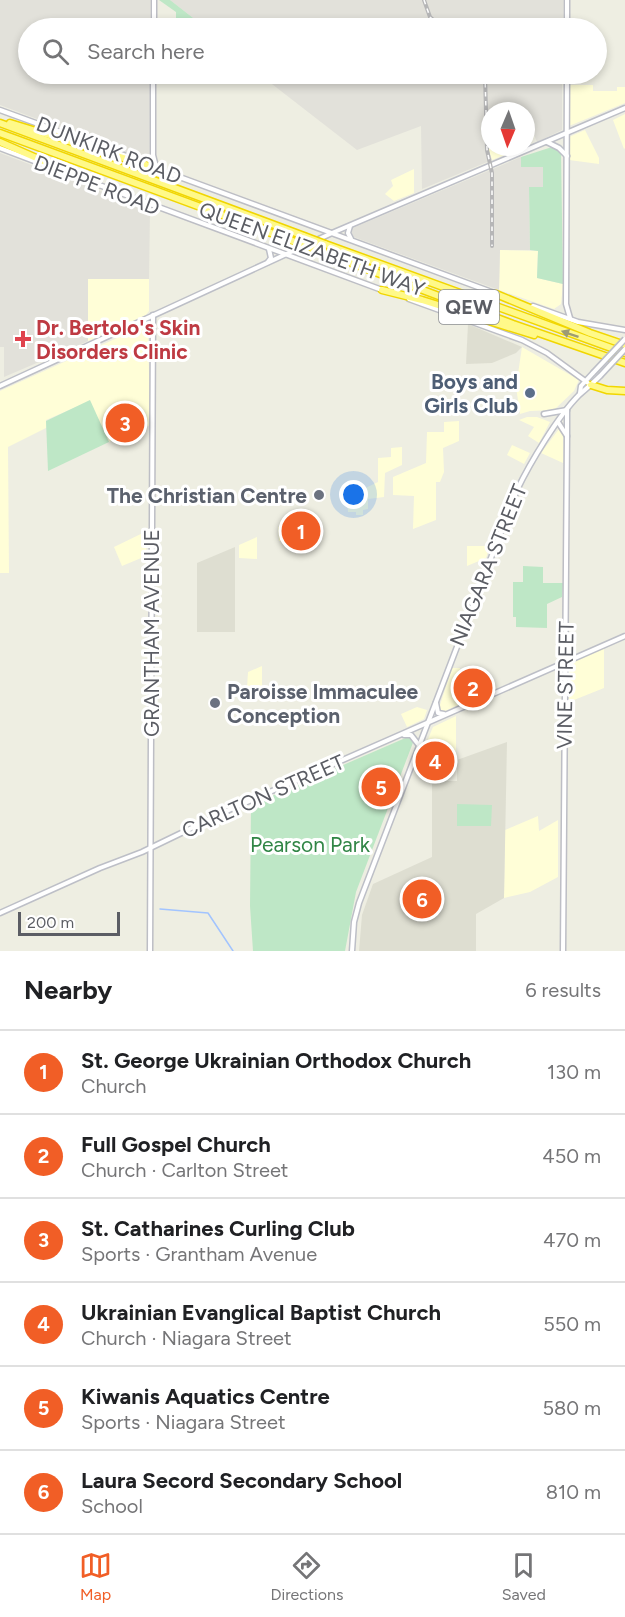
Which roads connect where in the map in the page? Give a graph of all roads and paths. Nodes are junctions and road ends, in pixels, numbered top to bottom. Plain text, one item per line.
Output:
1 (154, 0) edge
2 (567, 0) edge
3 (154, 18) edge
4 (567, 18) edge
5 (153, 84) edge
6 (567, 84) edge
7 (625, 108) edge
8 (0, 110) edge
9 (0, 122) edge
10 (0, 133) edge
11 (567, 134) junction
12 (0, 142) edge
13 (546, 142) junction
14 (0, 148) edge
15 (153, 155) junction
16 (567, 156) junction
17 (143, 163) junction
18 (156, 168) junction
19 (91, 182) junction
20 (350, 226) junction
21 (332, 233) junction
22 (351, 239) junction
23 (269, 249) junction
24 (285, 255) junction
25 (267, 263) junction
26 (382, 290) junction
27 (496, 294) junction
28 (566, 304) junction
29 (556, 314) junction
30 (153, 315) junction
31 (570, 319) junction
32 (625, 330) edge
33 (625, 339) edge
34 (568, 344) junction
35 (625, 349) edge
36 (625, 363) edge
37 (588, 383) junction
38 (0, 386) edge
39 (625, 391) edge
40 (567, 410) junction
41 (544, 414) dead end
42 (558, 422) junction
43 (567, 436) junction
44 (625, 636) edge
45 (565, 662) junction
46 (436, 698) junction
47 (448, 714) junction
48 (426, 723) junction
49 (401, 735) junction
50 (418, 744) junction
51 (151, 848) junction
52 (0, 913) edge
53 (150, 951) edge
54 (352, 951) edge
55 (563, 951) edge

1 - 3 street
2 - 4 street
5 - 15 street
6 - 11 street
7 - 11 street
8 - 17 street, DUNKIRK ROAD
9 - 17 highway
35 -> 9 highway, QUEEN ELIZABETH WAY / QEW, bridge
10 - 34 highway, QUEEN ELIZABETH WAY / QEW, bridge
11 - 13 street
11 - 16 street
12 - 19 highway
13 - 16 street
13 - 20 street
14 - 19 street, DIEPPE ROAD
15 - 17 street
15 - 18 street
16 - 28 street
17 - 18 highway
18 - 21 street, DUNKIRK ROAD
19 - 23 street, DIEPPE ROAD
20 - 21 street
20 - 22 street
21 - 22 street, DUNKIRK ROAD
21 - 24 street
22 - 27 street, DUNKIRK ROAD
23 - 24 street, DIEPPE ROAD
23 - 25 street
24 - 25 street
24 - 26 street, DIEPPE ROAD
25 - 30 street
26 - 34 highway
26 - 37 street, DIEPPE ROAD
27 - 29 street, DUNKIRK ROAD
27 - 35 highway
28 - 29 street
28 - 31 street
29 - 31 street, DUNKIRK ROAD
30 - 38 street
30 - 51 street, GRANTHAM AVENUE
31 - 32 street, DUNKIRK ROAD
33 - 37 street, NIAGARA STREET, bridge
34 - 36 highway, QUEEN ELIZABETH WAY / QEW
35 - 37 street, NIAGARA STREET, bridge
37 - 39 highway
37 - 40 street, NIAGARA STREET
40 - 41 street
40 - 42 street, NIAGARA STREET
40 - 43 street, VINE STREET
42 - 43 street
42 - 46 street, NIAGARA STREET
43 - 45 street, VINE STREET
44 - 45 street, CARLTON STREET
45 - 47 street, CARLTON STREET
45 - 55 street, VINE STREET
46 - 47 street
46 - 48 street, NIAGARA STREET
47 - 48 street, CARLTON STREET
48 - 49 street, CARLTON STREET
48 - 50 street, NIAGARA STREET
49 - 50 street
49 - 51 street, CARLTON STREET
50 - 54 street, NIAGARA STREET
51 - 52 street, CARLTON STREET
51 - 53 street, GRANTHAM AVENUE

